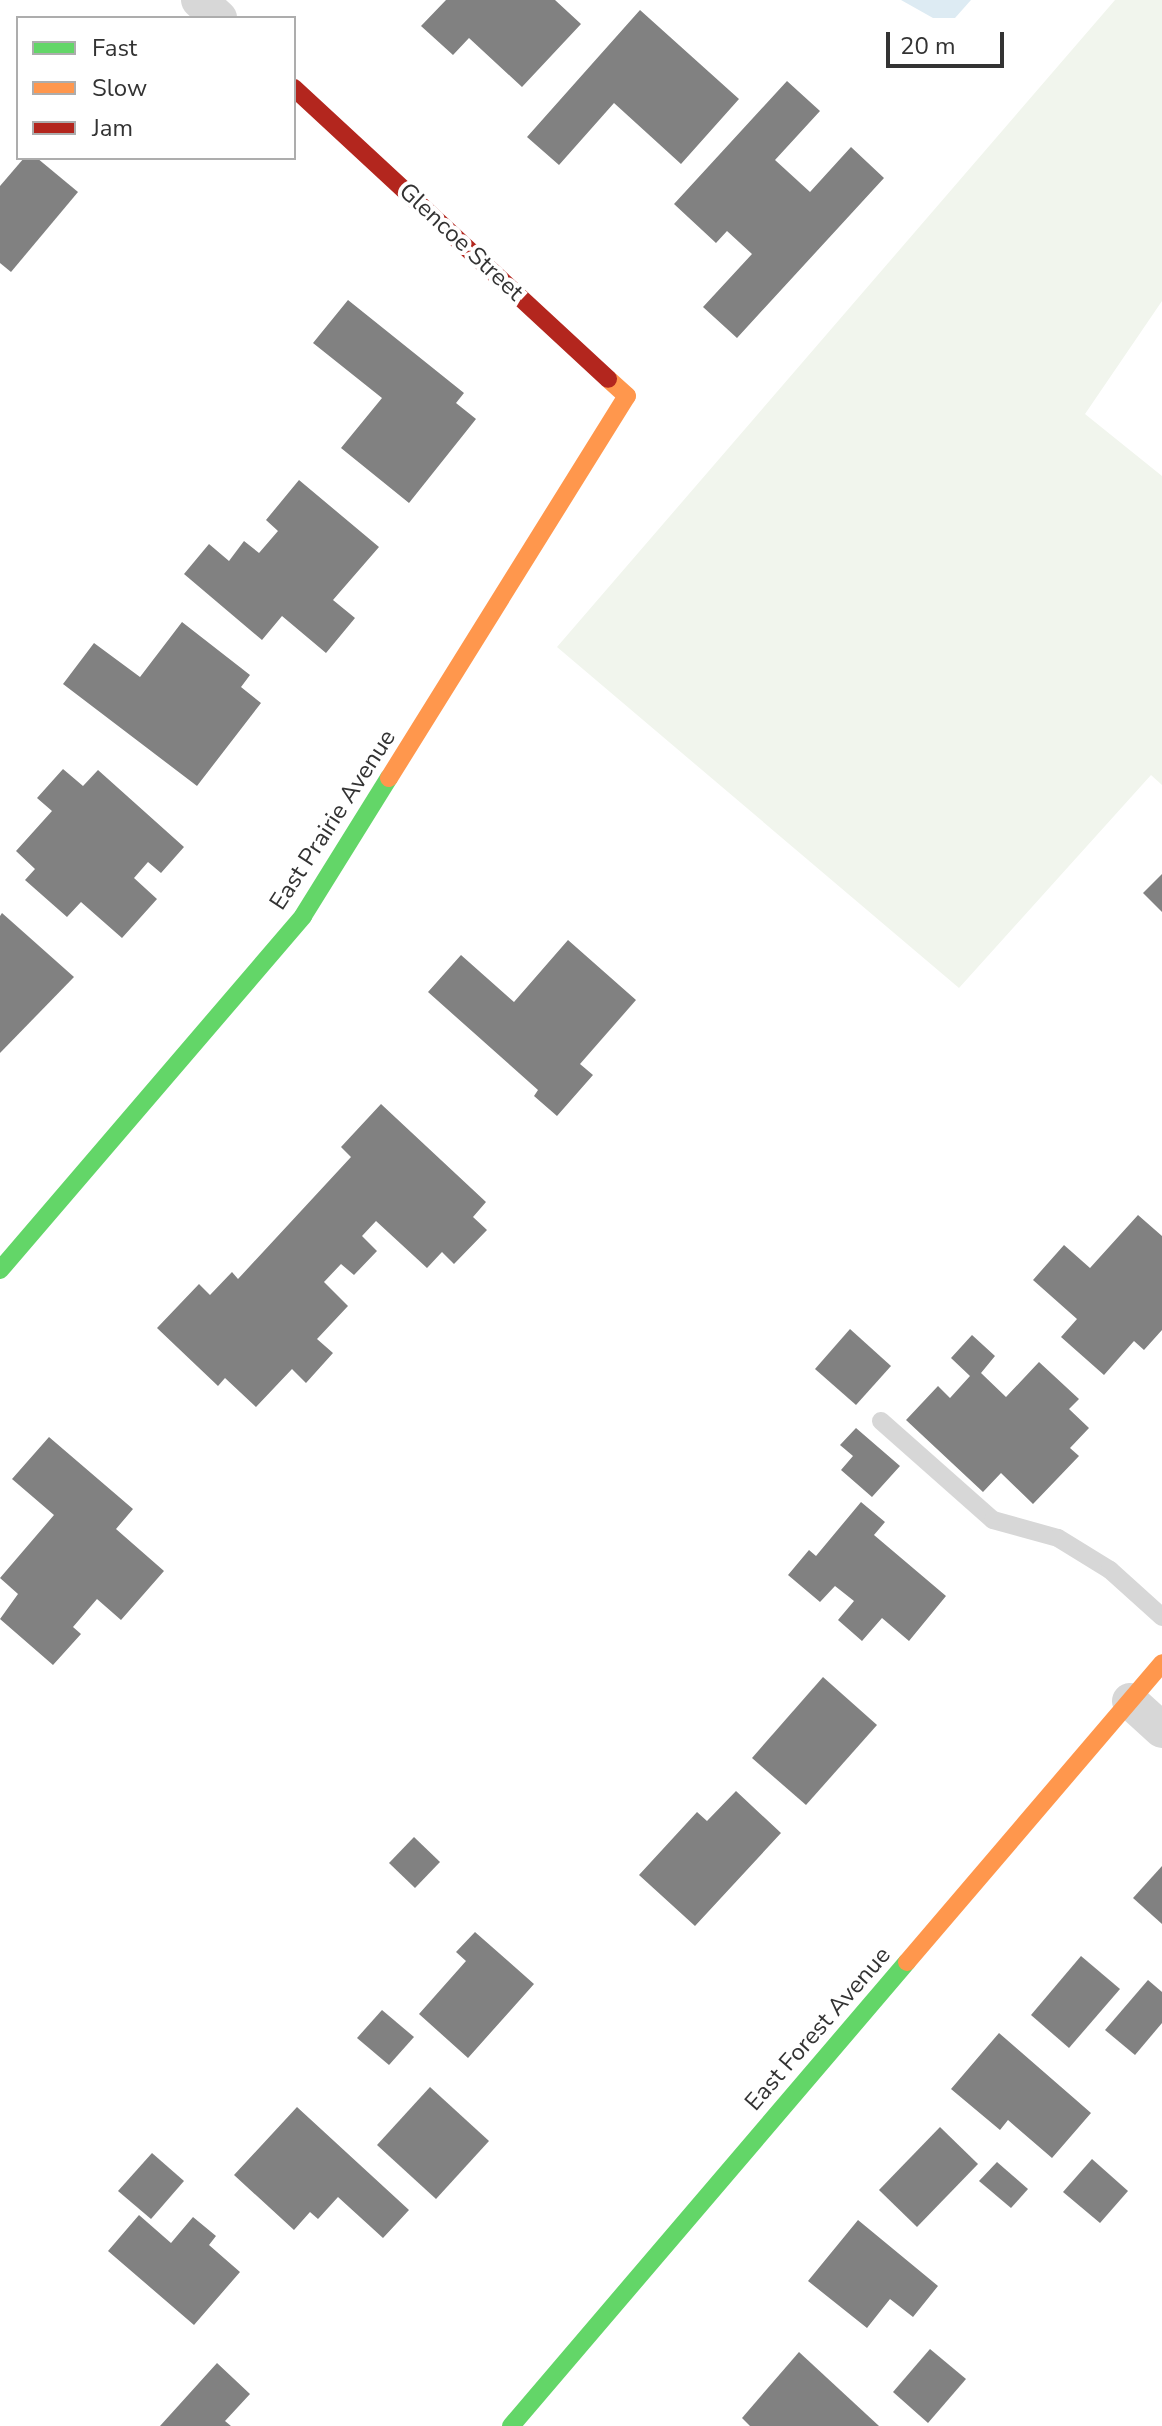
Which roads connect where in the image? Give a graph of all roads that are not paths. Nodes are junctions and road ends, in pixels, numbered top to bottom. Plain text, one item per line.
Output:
1 (199, 0) edge
2 (217, 16) edge
3 (296, 90) edge
4 (627, 396) joint
5 (0, 1270) edge
6 (881, 1421) dead end
7 (1162, 1617) edge
8 (1162, 1663) edge
9 (1130, 1701) junction
10 (1162, 1730) edge
11 (511, 2426) edge

1 - 2 street
3 - 4 street, Glencoe Street
4 - 5 street, East Prairie Avenue
6 - 7 lane
8 - 9 street, East Forest Avenue
9 - 10 street
9 - 11 street, East Forest Avenue

